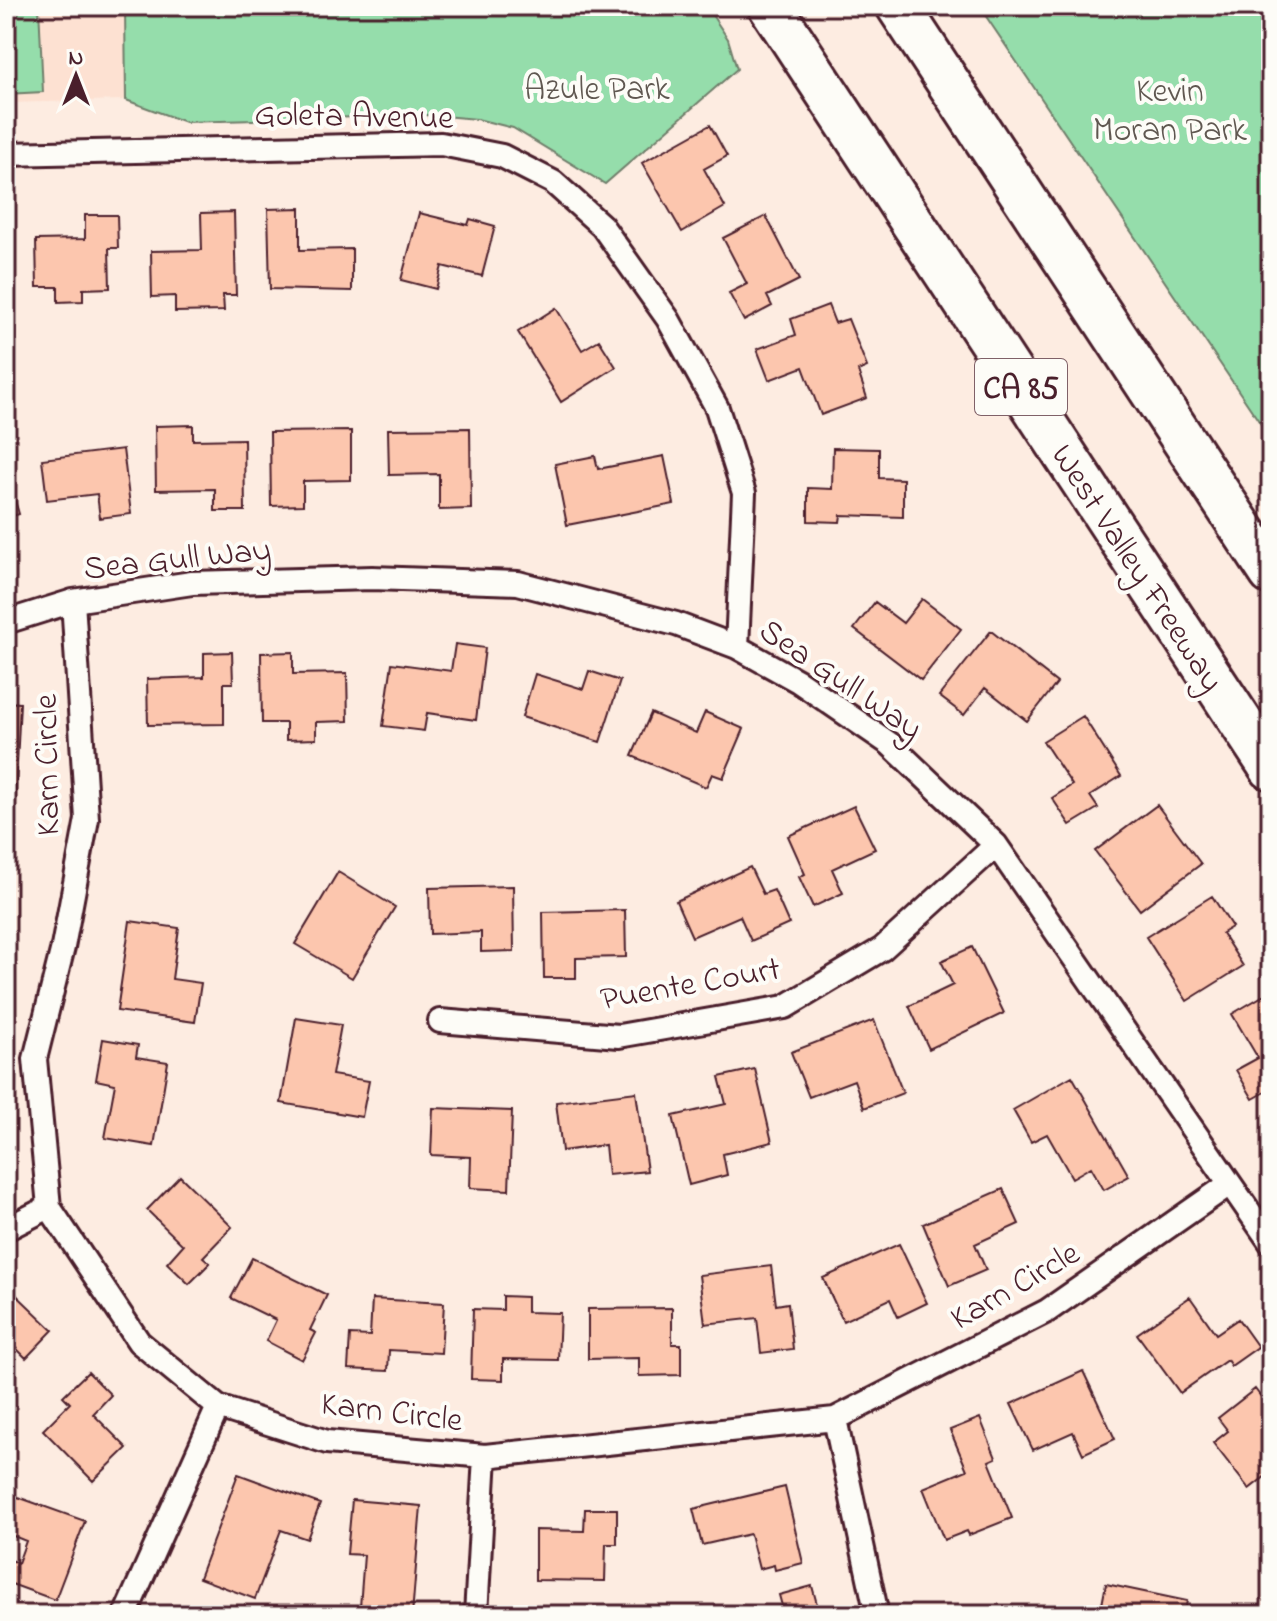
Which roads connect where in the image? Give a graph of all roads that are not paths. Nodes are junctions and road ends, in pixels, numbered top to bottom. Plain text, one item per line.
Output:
1 (770, 6) edge
2 (898, 6) edge
3 (6, 154) edge
4 (1271, 573) edge
5 (73, 601) junction
6 (6, 622) edge
7 (737, 647) junction
8 (1271, 768) edge
9 (996, 845) junction
10 (440, 1021) dead end
11 (1228, 1185) junction
12 (49, 1207) junction
13 (6, 1229) edge
14 (1271, 1243) edge
15 (218, 1407) junction
16 (835, 1419) junction
17 (485, 1456) junction
18 (125, 1615) edge
19 (476, 1615) edge
20 (877, 1615) edge

1 - 8 highway, West Valley Freeway / CA 85
2 - 4 highway
3 - 7 street, Goleta Avenue
5 - 6 street, Sea Gull Way
5 - 7 street, Sea Gull Way
5 - 12 street, Karn Circle
7 - 9 street, Sea Gull Way
9 - 10 street, Puente Court
9 - 11 street, Sea Gull Way
11 - 14 street, Sea Gull Way
11 - 16 street, Karn Circle
12 - 13 street
12 - 15 street, Karn Circle
15 - 17 street, Karn Circle
15 - 18 street
16 - 17 street, Karn Circle
16 - 20 street
17 - 19 street

